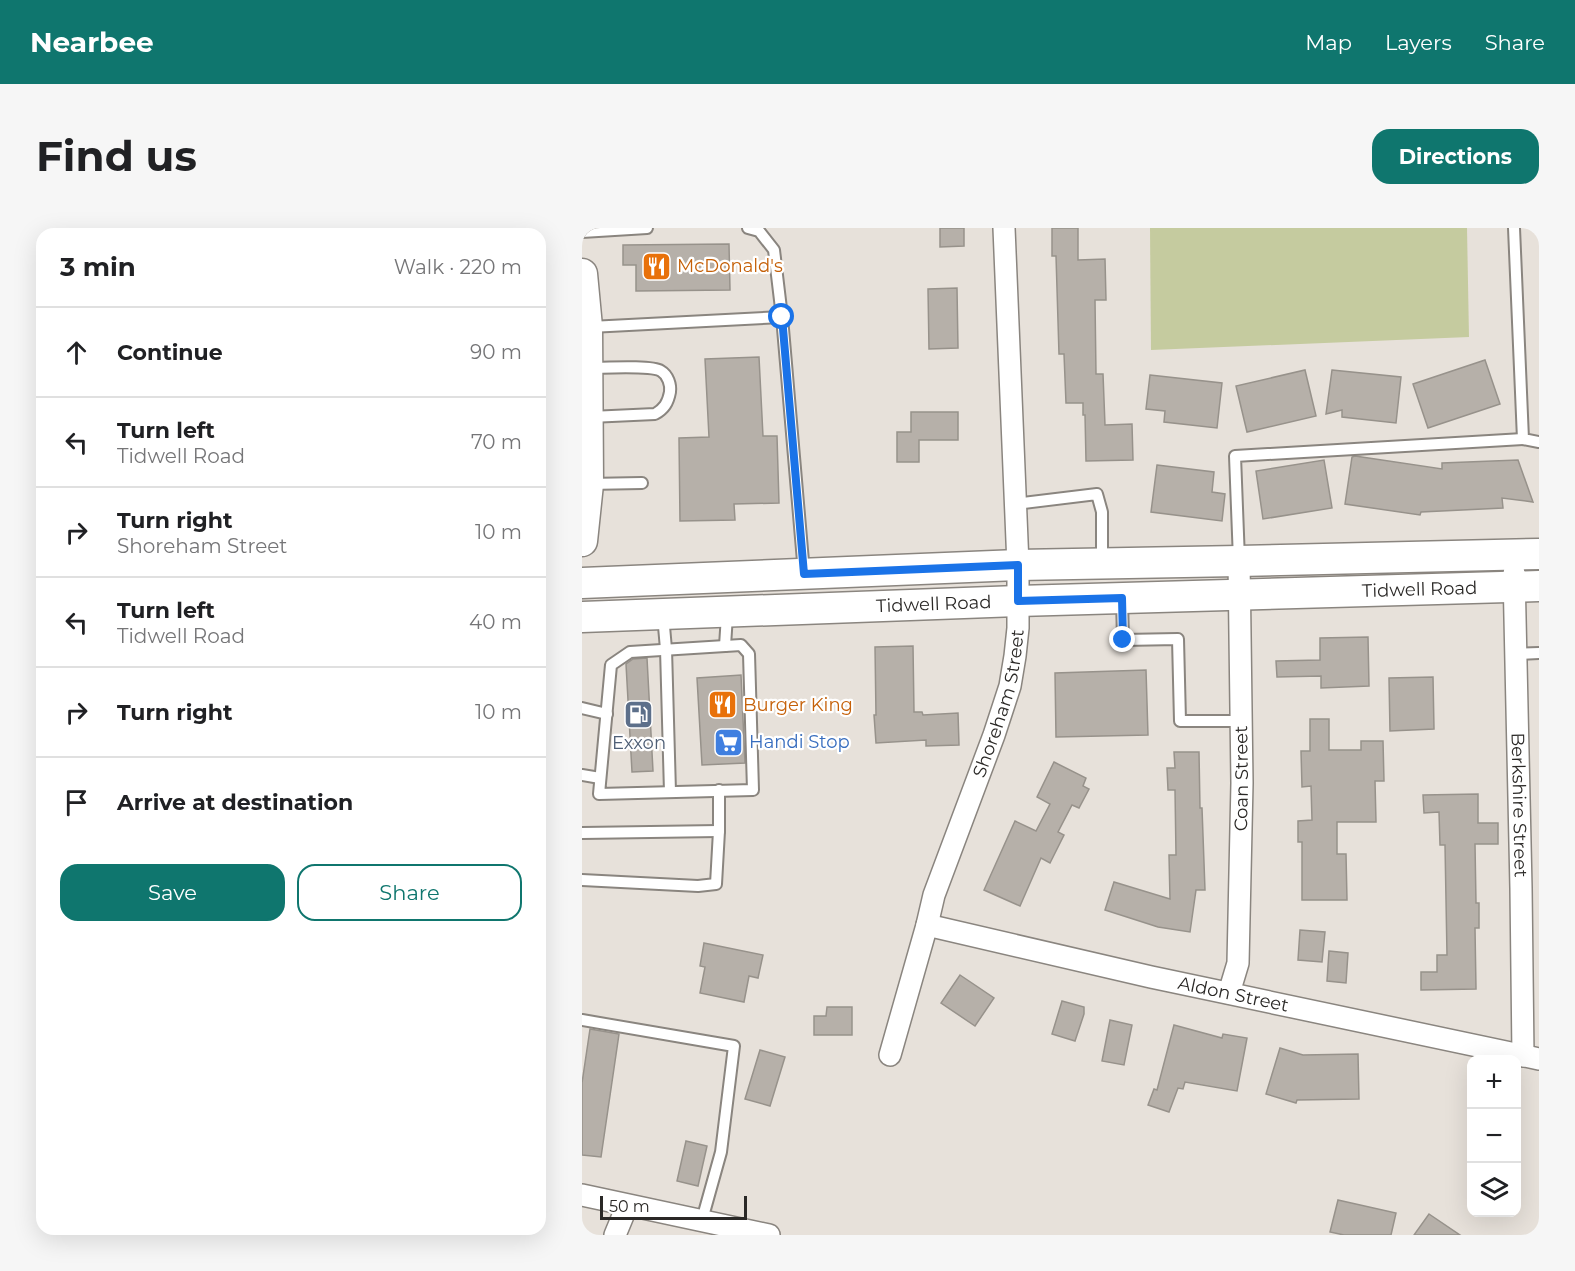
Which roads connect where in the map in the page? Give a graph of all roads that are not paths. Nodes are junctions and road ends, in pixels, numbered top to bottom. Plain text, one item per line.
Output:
1 (647, 228) edge
2 (748, 228) edge
3 (1004, 228) edge
4 (1514, 228) edge
5 (582, 232) edge
6 (582, 274) edge
7 (782, 317) junction
8 (587, 327) junction
9 (587, 368) junction
10 (587, 417) junction
11 (1523, 439) junction
12 (1539, 442) edge
13 (642, 483) dead end
14 (588, 484) junction
15 (1015, 504) junction
16 (582, 541) edge
17 (1526, 554) edge
18 (1239, 561) junction
19 (1102, 564) junction
20 (1018, 565) junction
21 (804, 574) junction
22 (582, 583) edge
23 (1526, 586) edge
24 (1239, 595) junction
25 (1122, 598) junction
26 (1018, 601) junction
27 (727, 612) junction
28 (663, 614) junction
29 (582, 617) edge
30 (725, 646) junction
31 (666, 650) junction
32 (1539, 653) edge
33 (1515, 654) junction
34 (582, 708) edge
35 (607, 714) junction
36 (1242, 721) junction
37 (582, 775) edge
38 (600, 778) junction
39 (719, 790) junction
40 (670, 792) junction
41 (719, 831) junction
42 (582, 833) edge
43 (582, 880) edge
44 (927, 925) junction
45 (1229, 993) junction
46 (582, 1020) edge
47 (890, 1055) dead end
48 (1531, 1057) edge
49 (582, 1196) edge
50 (627, 1206) junction
51 (702, 1220) junction
52 (615, 1235) edge
53 (769, 1235) edge

1 - 5 lane
2 - 7 lane
3 - 15 street, Shoreham Street
4 - 11 lane
6 - 8 main road
7 - 8 lane
7 - 21 lane
8 - 9 main road
9 - 10 main road
9 - 10 lane
10 - 14 main road
11 - 12 lane
11 - 18 lane
13 - 14 lane
14 - 16 main road
15 - 19 lane
15 - 20 street, Shoreham Street
17 - 18 main road, Tidwell Road
17 - 23 street, Berkshire Street
18 - 19 main road, Tidwell Road
18 - 24 street, Coan Street
19 - 20 main road, Tidwell Road
20 - 21 main road, Tidwell Road
20 - 26 street, Shoreham Street
21 - 22 main road, Tidwell Road
23 - 24 main road, Tidwell Road
23 - 33 street, Berkshire Street
24 - 25 main road, Tidwell Road
24 - 36 street, Coan Street
25 - 26 main road, Tidwell Road
25 - 36 lane
26 - 27 main road, Tidwell Road
26 - 44 street, Shoreham Street
27 - 28 main road, Tidwell Road
27 - 30 lane
28 - 29 main road, Tidwell Road
28 - 31 lane
30 - 31 lane
30 - 39 lane
31 - 35 lane
31 - 40 lane
32 - 33 lane
33 - 48 street, Berkshire Street
34 - 35 lane
35 - 38 lane
36 - 45 street, Coan Street
37 - 38 lane
38 - 40 lane
39 - 40 lane
39 - 41 lane
41 - 42 lane
41 - 43 lane
44 - 45 street, Aldon Street
44 - 47 street, Shoreham Street
45 - 48 street, Aldon Street
46 - 51 lane
49 - 50 street
50 - 51 street
50 - 52 street
51 - 53 street

